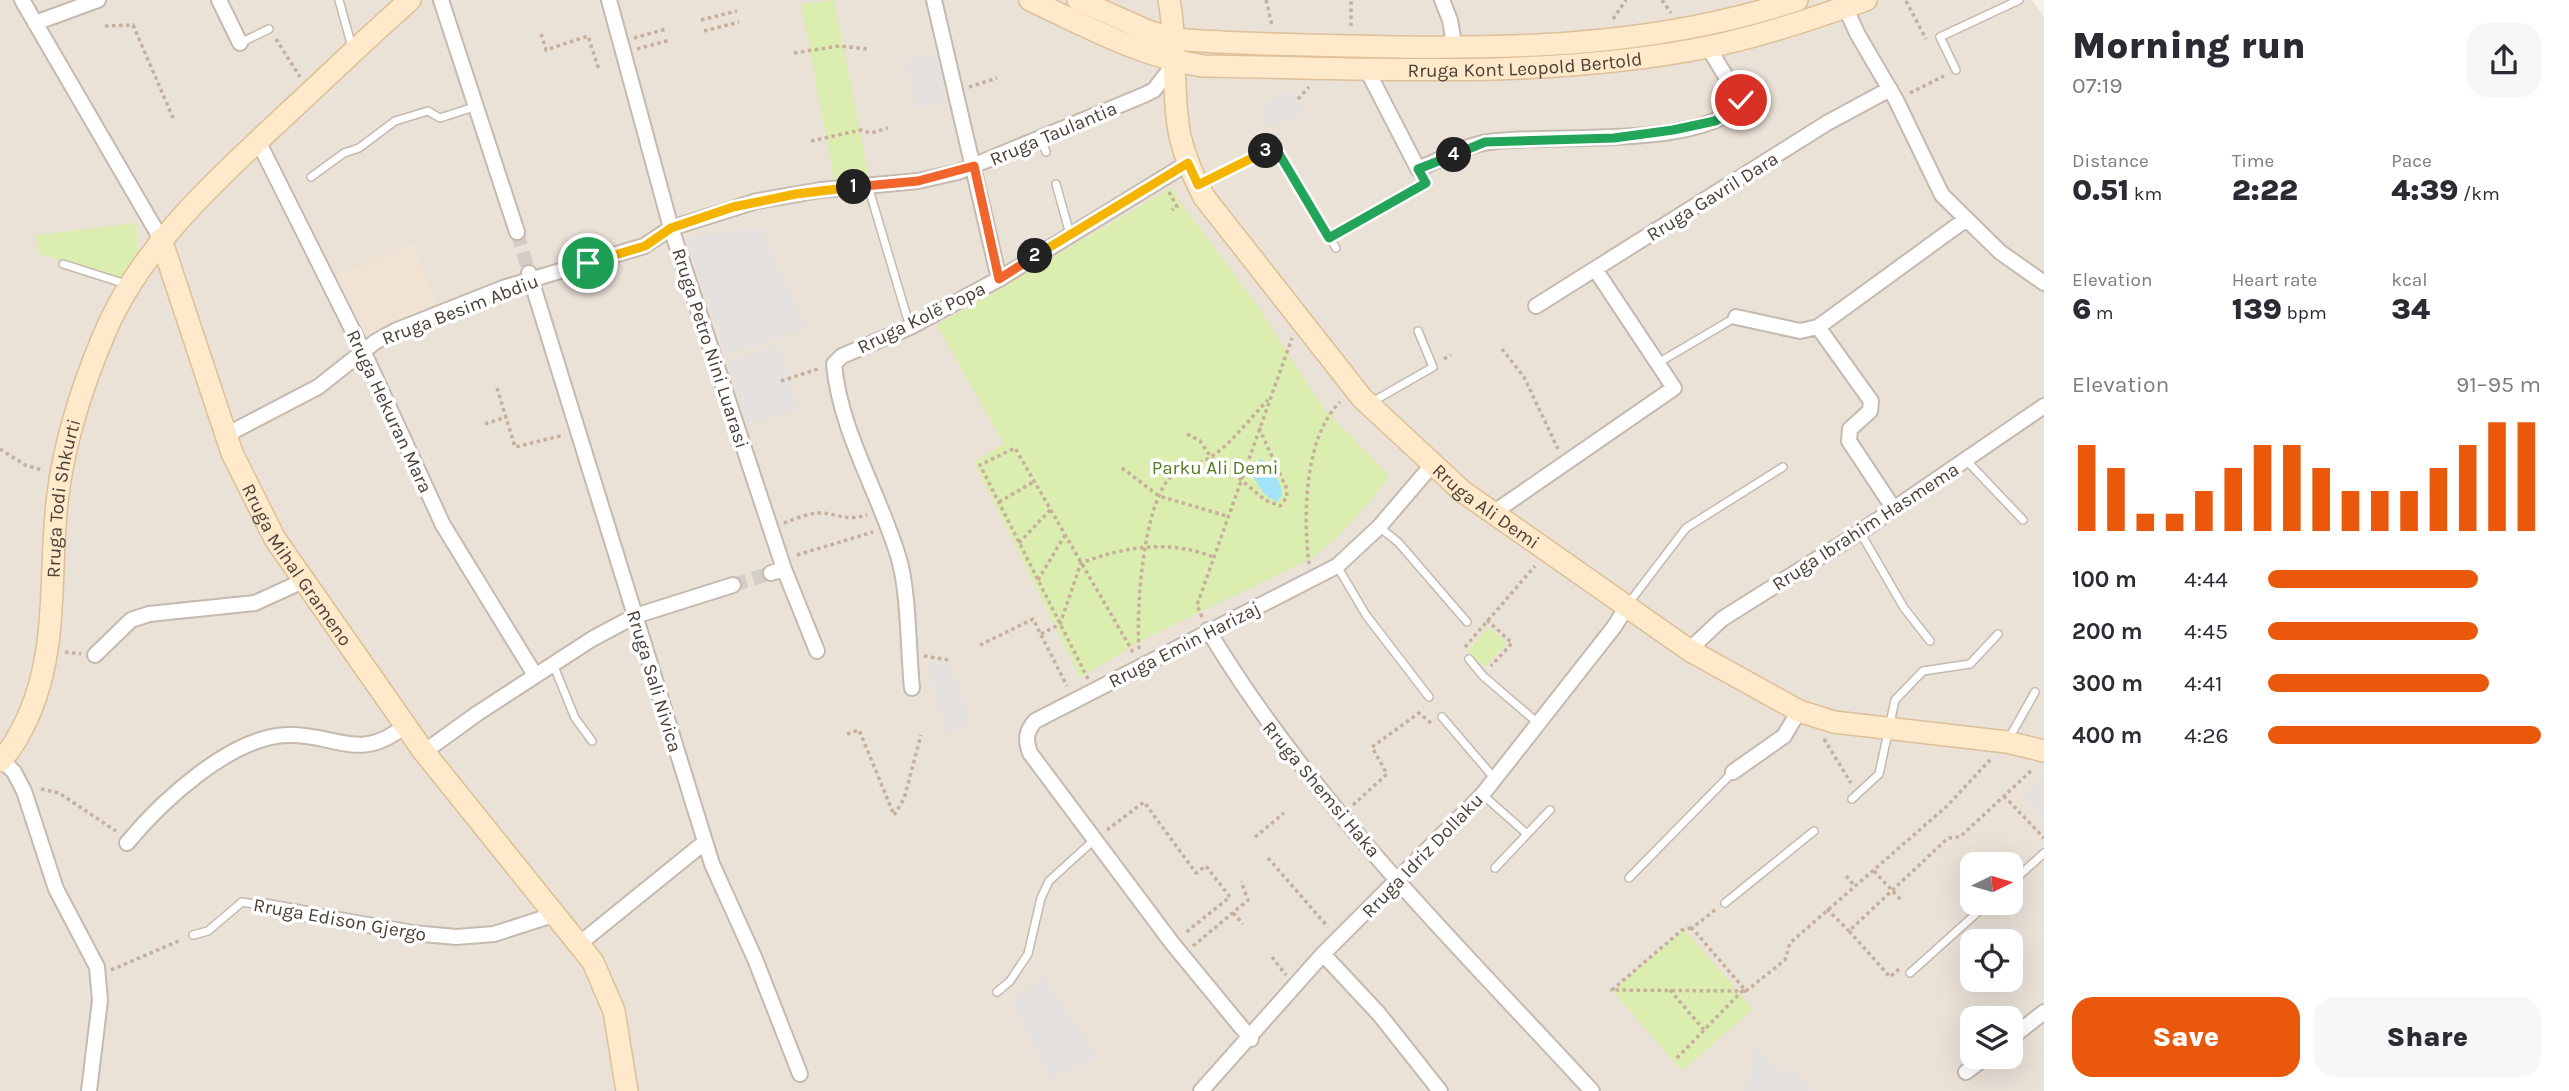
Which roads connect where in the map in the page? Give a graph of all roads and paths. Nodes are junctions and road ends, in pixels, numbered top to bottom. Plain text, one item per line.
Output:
1 (22, 0) edge
2 (98, 0) edge
3 (219, 0) edge
4 (339, 0) edge
5 (410, 0) edge
6 (441, 0) edge
7 (609, 0) edge
8 (934, 0) edge
9 (1030, 0) edge
10 (1078, 0) edge
11 (1169, 0) edge
12 (1266, 0) edge
13 (1352, 0) edge
14 (1441, 0) edge
15 (1626, 0) edge
16 (1662, 0) edge
17 (1797, 0) edge
18 (1866, 0) edge
19 (2018, 0) edge
20 (1906, 1) edge
21 (1845, 7) junction
22 (737, 11) dead end
23 (1674, 18) dead end
24 (701, 20) dead end
25 (739, 22) dead end
26 (35, 23) junction
27 (104, 26) dead end
28 (1607, 28) dead end
29 (269, 29) joint
30 (666, 29) dead end
31 (704, 31) dead end
32 (541, 34) dead end
33 (1925, 36) dead end
34 (1350, 37) dead end
35 (1175, 39) junction
36 (670, 40) dead end
37 (240, 43) joint
38 (619, 43) junction
39 (1276, 44) junction
40 (1708, 47) junction
41 (639, 48) dead end
42 (867, 48) dead end
43 (1455, 49) junction
44 (353, 52) junction
45 (794, 53) dead end
46 (1176, 62) junction
47 (1366, 68) junction
48 (598, 70) dead end
49 (1956, 70) dead end
50 (997, 78) dead end
51 (1930, 83) dead end
52 (1312, 84) dead end
53 (956, 91) junction
54 (310, 93) junction
55 (1893, 94) junction
56 (1298, 99) dead end
57 (477, 106) junction
58 (174, 120) dead end
59 (888, 128) dead end
60 (1040, 137) junction
61 (258, 141) junction
62 (811, 141) dead end
63 (1046, 152) dead end
64 (1188, 163) junction
65 (974, 166) junction
66 (1418, 169) junction
67 (312, 177) dead end
68 (1056, 184) dead end
69 (1198, 185) junction
70 (868, 186) junction
71 (1168, 191) dead end
72 (1172, 209) dead end
73 (1965, 220) junction
74 (671, 228) junction
75 (517, 232) tunnel mouth
76 (1070, 235) junction
77 (1329, 238) junction
78 (161, 239) junction
79 (1335, 248) dead end
80 (63, 264) dead end
81 (1595, 269) junction
82 (530, 276) junction
83 (999, 279) junction
84 (2044, 283) edge
85 (131, 285) junction
86 (1536, 306) dead end
87 (1736, 317) joint
88 (1299, 319) junction
89 (910, 327) junction
90 (1818, 327) junction
91 (1418, 331) dead end
92 (1502, 349) dead end
93 (364, 353) junction
94 (1451, 355) dead end
95 (1444, 359) dead end
96 (1658, 363) junction
97 (800, 375) dead end
98 (781, 381) dead end
99 (497, 388) dead end
100 (1361, 397) junction
101 (1270, 398) junction
102 (2044, 406) edge
103 (506, 417) junction
104 (485, 424) dead end
105 (1259, 428) junction
106 (578, 431) junction
107 (1187, 434) dead end
108 (226, 435) junction
109 (0, 449) edge
110 (1209, 458) junction
111 (1965, 459) junction
112 (1565, 463) junction
113 (1432, 465) junction
114 (1783, 467) dead end
115 (1122, 468) dead end
116 (61, 476) junction
117 (1240, 479) junction
118 (1035, 481) junction
119 (1159, 496) junction
120 (999, 502) junction
121 (1051, 509) junction
122 (1894, 509) junction
123 (1493, 513) junction
124 (1227, 516) junction
125 (855, 519) dead end
126 (2023, 520) dead end
127 (1379, 527) junction
128 (771, 528) junction
129 (1860, 532) junction
130 (1065, 534) junction
131 (856, 537) dead end
132 (1019, 543) junction
133 (1146, 547) junction
134 (1213, 557) junction
135 (1081, 563) junction
136 (1337, 566) junction
137 (779, 568) junction
138 (1530, 571) dead end
139 (1311, 579) junction
140 (1038, 580) junction
141 (303, 581) junction
142 (733, 585) tunnel mouth
143 (1628, 605) junction
144 (635, 616) junction
145 (1487, 620) junction
146 (1467, 622) joint
147 (1060, 624) junction
148 (1208, 631) junction
149 (1041, 634) junction
150 (1998, 634) dead end
151 (1930, 641) dead end
152 (980, 646) dead end
153 (1689, 650) junction
154 (817, 652) dead end
155 (908, 653) junction
156 (95, 655) dead end
157 (1469, 659) dead end
158 (949, 660) dead end
159 (553, 664) junction
160 (1141, 665) junction
161 (1487, 670) dead end
162 (535, 675) junction
163 (912, 688) dead end
164 (1093, 690) junction
165 (2035, 692) dead end
166 (1429, 696) dead end
167 (1074, 700) junction
168 (1804, 713) junction
169 (1442, 717) dead end
170 (1539, 724) junction
171 (405, 726) junction
172 (1889, 729) junction
173 (847, 734) dead end
174 (921, 735) dead end
175 (1458, 736) junction
176 (592, 741) dead end
177 (2007, 742) junction
178 (424, 752) junction
179 (2039, 759) edge
180 (1, 760) edge
181 (1733, 772) joint
182 (1495, 779) junction
183 (1854, 788) dead end
184 (59, 793) dead end
185 (1482, 795) junction
186 (2004, 796) junction
187 (1852, 799) dead end
188 (1550, 810) dead end
189 (1284, 813) dead end
190 (1341, 816) junction
191 (116, 830) dead end
192 (1814, 831) dead end
193 (1527, 834) junction
194 (1255, 837) dead end
195 (2044, 838) edge
196 (1095, 839) junction
197 (705, 842) junction
198 (127, 843) dead end
199 (2044, 853) edge
200 (1268, 858) dead end
201 (1495, 868) dead end
202 (1874, 870) junction
203 (2023, 872) edge
204 (1846, 876) dead end
205 (1629, 878) dead end
206 (1241, 881) dead end
207 (1399, 881) junction
208 (1855, 886) junction
209 (1892, 890) junction
210 (1901, 900) dead end
211 (1725, 903) joint
212 (266, 907) joint
213 (1827, 909) junction
214 (1233, 913) junction
215 (556, 915) junction
216 (1975, 915) edge
217 (1243, 923) dead end
218 (1692, 928) junction
219 (1849, 931) junction
220 (193, 935) joint
221 (1339, 939) junction
222 (1172, 943) junction
223 (579, 944) junction
224 (1190, 948) dead end
225 (1323, 954) junction
226 (1917, 967) junction
227 (1910, 973) dead end
228 (99, 974) junction
229 (1670, 990) junction
230 (1744, 991) junction
231 (997, 992) dead end
232 (2044, 1012) edge
233 (2023, 1029) edge
234 (1704, 1030) junction
235 (1251, 1039) junction
236 (1677, 1058) dead end
237 (1970, 1069) edge
238 (1966, 1072) dead end
239 (800, 1074) dead end
240 (89, 1091) edge
241 (627, 1091) edge
242 (1201, 1091) edge
243 (1440, 1091) edge
244 (1592, 1091) edge

1 - 26 street, Rruga Mihal Grameno
2 - 26 street
3 - 37 street
4 - 44 lane
5 - 44 main road, Rruga Todi Shkurti
6 - 57 street
7 - 38 street, Rruga Petro Nini Luarasi
8 - 53 street
9 - 46 main road, Rruga Kont Leopold Bertold
10 - 35 main road, Rruga Kont Leopold Bertold
11 - 35 main road, Rruga Ali Demi
12 - 39 path
13 - 34 path
14 - 43 street
15 - 28 path
16 - 23 path
17 - 43 main road, Rruga Kont Leopold Bertold
18 - 21 main road, Rruga Kont Leopold Bertold
19 - 49 lane
20 - 33 path
21 - 40 main road, Rruga Kont Leopold Bertold
21 - 55 street
22 - 24 path
25 - 31 path
26 - 78 street, Rruga Mihal Grameno
27 - 58 path
29 - 37 lane
29 - 54 path
30 - 38 path
32 - 48 path
35 - 39 main road, Rruga Kont Leopold Bertold
35 - 46 main road, Rruga Ali Demi
36 - 41 path
38 - 74 street, Rruga Petro Nini Luarasi
39 - 43 main road, Rruga Kont Leopold Bertold
40 - 47 main road, Rruga Kont Leopold Bertold
40 - 66 street
42 - 45 path
44 - 54 main road, Rruga Todi Shkurti
46 - 47 main road, Rruga Kont Leopold Bertold
46 - 60 street, Rruga Taulantia
46 - 64 main road, Rruga Ali Demi
47 - 66 street
50 - 53 path
51 - 55 path
52 - 56 path
53 - 65 street
54 - 61 main road, Rruga Todi Shkurti
55 - 73 street
55 - 81 street, Rruga Gavril Dara
57 - 67 lane
57 - 75 street
59 - 62 path
60 - 63 lane
60 - 65 street, Rruga Taulantia
61 - 78 main road, Rruga Todi Shkurti
61 - 93 street, Rruga Hekuran Mara
64 - 69 main road, Rruga Ali Demi
64 - 76 street, Rruga Kolë Popa
65 - 70 street, Rruga Taulantia
65 - 83 street
66 - 77 path
68 - 76 lane
69 - 77 lane
69 - 88 main road, Rruga Ali Demi
70 - 74 street, Rruga Taulantia
70 - 89 lane
71 - 72 path
73 - 84 street
73 - 90 street
74 - 82 street, Rruga Besim Abdiu
74 - 128 street, Rruga Petro Nini Luarasi
76 - 83 street, Rruga Kolë Popa
77 - 79 lane
78 - 85 main road, Rruga Todi Shkurti
78 - 108 main road, Rruga Mihal Grameno
80 - 85 lane
81 - 86 street, Rruga Gavril Dara
81 - 96 street
82 - 93 street, Rruga Besim Abdiu
82 - 106 street, Rruga Sali Nivica
83 - 89 street, Rruga Kolë Popa
85 - 116 main road, Rruga Todi Shkurti
87 - 90 street
87 - 96 lane
88 - 100 main road, Rruga Ali Demi
88 - 101 path
89 - 155 street, Rruga Kolë Popa
90 - 122 street
91 - 100 lane
92 - 112 path
93 - 108 street, Rruga Besim Abdiu
93 - 162 street, Rruga Hekuran Mara
94 - 95 path
96 - 112 street
97 - 98 path
99 - 103 path
100 - 113 main road, Rruga Ali Demi
100 - 139 path
101 - 105 path
101 - 110 path
102 - 111 street, Rruga Ibrahim Hasmema
103 - 104 path
103 - 106 path
105 - 117 path
105 - 117 path
106 - 144 street, Rruga Sali Nivica
107 - 110 path
108 - 141 main road, Rruga Mihal Grameno
109 - 116 path
110 - 117 path
110 - 119 path
111 - 122 street, Rruga Ibrahim Hasmema
111 - 126 lane
112 - 123 street
113 - 123 main road, Rruga Ali Demi
113 - 127 street, Rruga Emin Harizaj
114 - 143 lane
115 - 119 path
116 - 180 main road, Rruga Todi Shkurti
117 - 124 path
118 - 120 path
118 - 120 path
118 - 121 path
119 - 124 path
119 - 133 path
120 - 132 path
121 - 130 path
121 - 132 path
122 - 129 street, Rruga Ibrahim Hasmema
123 - 143 main road, Rruga Ali Demi
124 - 134 path
125 - 128 path
127 - 136 street, Rruga Emin Harizaj
127 - 146 lane
128 - 137 street, Rruga Petro Nini Luarasi
129 - 151 lane
129 - 153 street, Rruga Ibrahim Hasmema
130 - 135 path
130 - 140 path
131 - 137 path
132 - 140 path
133 - 134 path
133 - 135 path
133 - 160 path
134 - 148 path
135 - 147 path
135 - 160 path
136 - 139 street, Rruga Emin Harizaj
136 - 166 lane
137 - 154 street, Rruga Petro Nini Luarasi
138 - 145 path
139 - 148 street, Rruga Emin Harizaj
140 - 147 path
141 - 156 street
141 - 171 main road, Rruga Mihal Grameno
142 - 144 street
143 - 153 main road, Rruga Ali Demi
143 - 170 street, Rruga Idriz Dollaku
144 - 159 street
144 - 197 street, Rruga Sali Nivica
145 - 146 path
145 - 161 path
147 - 149 path
147 - 164 path
148 - 160 street, Rruga Emin Harizaj
148 - 190 street, Rruga Shemsi Haka
149 - 152 path
149 - 167 path
150 - 172 lane
153 - 168 main road, Rruga Ali Demi
155 - 158 path
155 - 163 street, Rruga Kolë Popa
157 - 170 lane
159 - 162 street
159 - 176 lane
160 - 164 street, Rruga Emin Harizaj
162 - 178 street
164 - 167 street, Rruga Emin Harizaj
165 - 177 lane
167 - 196 street, Rruga Emin Harizaj
168 - 172 main road, Rruga Ali Demi
168 - 181 street
168 - 183 path
169 - 175 lane
170 - 182 street, Rruga Idriz Dollaku
171 - 178 main road, Rruga Mihal Grameno
171 - 198 street
172 - 177 main road, Rruga Ali Demi
172 - 187 lane
173 - 174 path
175 - 182 lane
175 - 190 path
177 - 179 main road, Rruga Ali Demi
177 - 202 path
178 - 215 main road, Rruga Mihal Grameno
179 - 186 path
180 - 228 street, Rruga Todi Shkurti
181 - 205 lane
182 - 185 street, Rruga Idriz Dollaku
184 - 191 path
185 - 193 lane
185 - 207 street, Rruga Idriz Dollaku
186 - 195 path
186 - 209 path
188 - 193 lane
189 - 194 path
190 - 207 street, Rruga Shemsi Haka
192 - 211 lane
193 - 201 lane
196 - 222 street, Rruga Emin Harizaj
196 - 222 path
196 - 231 lane
197 - 223 street
197 - 239 street, Rruga Sali Nivica
199 - 203 lane
200 - 221 path
202 - 208 path
202 - 209 path
204 - 208 path
206 - 214 path
207 - 221 street, Rruga Idriz Dollaku
207 - 244 street, Rruga Shemsi Haka
208 - 213 path
209 - 210 path
209 - 219 path
211 - 218 path
212 - 215 street, Rruga Edison Gjergo
212 - 220 lane, Rruga Edison Gjergo
213 - 219 path
213 - 230 path
214 - 217 path
214 - 224 path
215 - 223 main road, Rruga Mihal Grameno
216 - 226 lane
218 - 229 path
218 - 230 path
219 - 226 path
220 - 228 path
221 - 225 street, Rruga Idriz Dollaku
222 - 235 street, Rruga Emin Harizaj
223 - 241 main road, Rruga Mihal Grameno
225 - 235 street, Rruga Idriz Dollaku
225 - 243 street
226 - 227 lane
228 - 240 street, Rruga Todi Shkurti
229 - 230 path
229 - 234 path
230 - 234 path
232 - 233 street
234 - 236 path
235 - 242 street, Rruga Idriz Dollaku
237 - 238 street

